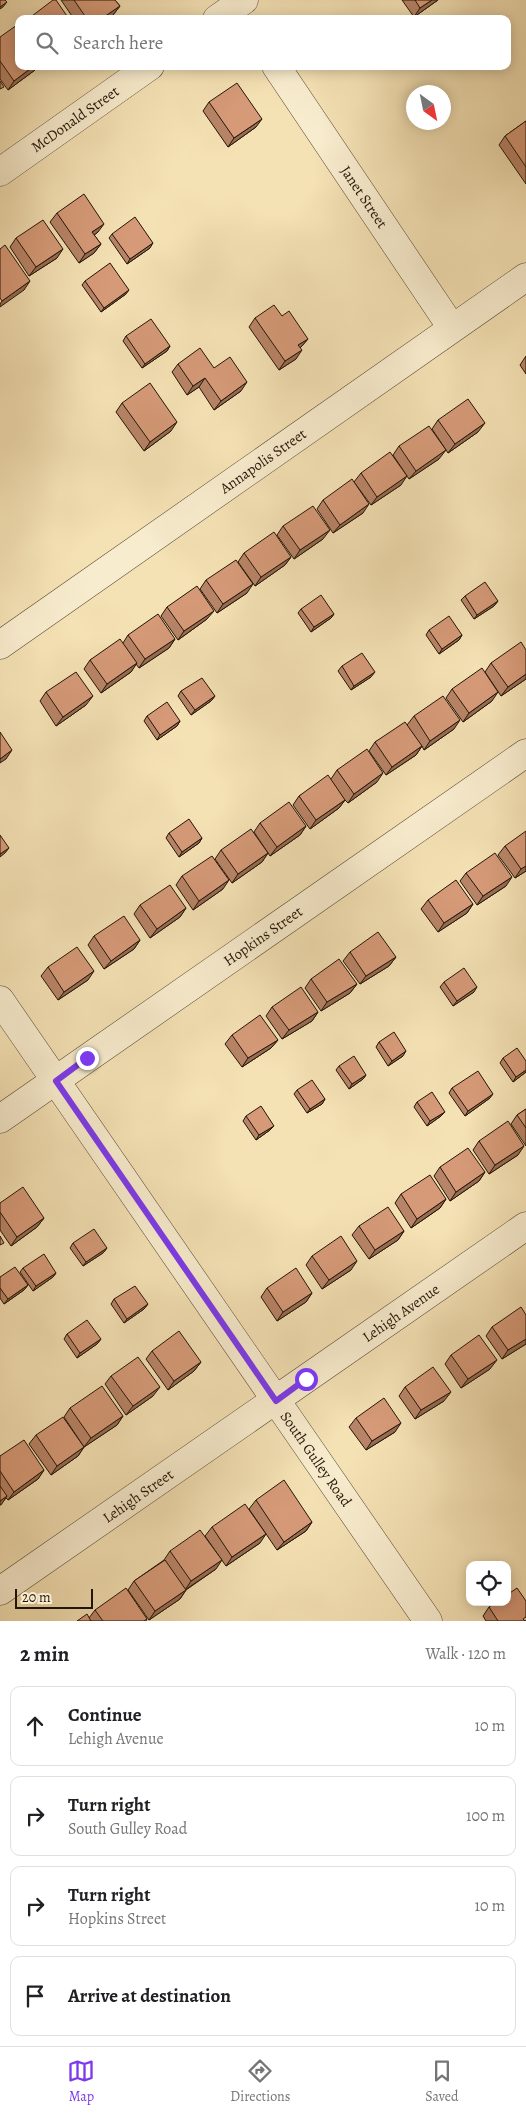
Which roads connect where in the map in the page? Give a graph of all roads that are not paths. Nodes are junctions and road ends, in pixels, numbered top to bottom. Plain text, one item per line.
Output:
1 (144, 70) edge
2 (279, 70) edge
3 (0, 172) edge
4 (526, 277) edge
5 (452, 328) junction
6 (0, 645) edge
7 (526, 753) edge
8 (0, 1000) edge
9 (56, 1081) junction
10 (0, 1119) edge
11 (526, 1226) edge
12 (276, 1401) junction
13 (0, 1591) edge
14 (428, 1621) edge

1 - 3 street, McDonald Street
2 - 5 street, Janet Street
4 - 5 street, Annapolis Street
5 - 6 street, Annapolis Street
7 - 9 street, Hopkins Street
8 - 9 street, South Gulley Road
9 - 10 street, Hopkins Street
9 - 12 street, South Gulley Road
11 - 12 street, Lehigh Avenue
12 - 13 street, Lehigh Street
12 - 14 street, South Gulley Road

